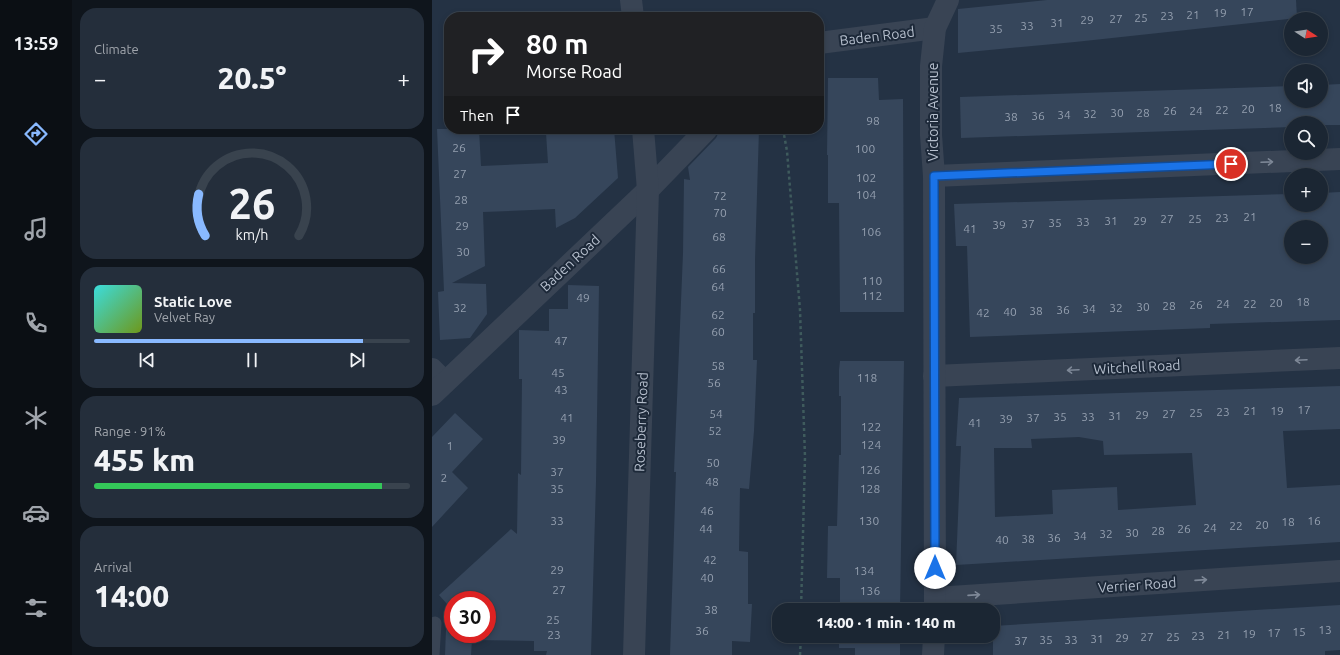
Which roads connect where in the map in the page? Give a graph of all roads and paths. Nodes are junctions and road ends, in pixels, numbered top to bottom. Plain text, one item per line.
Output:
1 (632, 0) edge
2 (948, 0) edge
3 (633, 12) edge
4 (935, 28) junction
5 (824, 42) edge
6 (643, 134) edge
7 (702, 134) edge
8 (784, 134) edge
9 (1340, 159) edge
10 (934, 176) junction
11 (648, 190) junction
12 (1340, 358) edge
13 (934, 376) junction
14 (436, 382) edge
15 (1340, 571) edge
16 (801, 603) edge
17 (935, 603) edge
18 (947, 603) edge
19 (435, 623) dead end
20 (800, 643) edge
21 (934, 643) edge
22 (433, 655) edge
23 (634, 655) edge
24 (800, 655) edge
25 (934, 655) edge

1 - 3 street
2 - 4 street, Victoria Avenue
4 - 5 street, Baden Road
4 - 10 street, Victoria Avenue
6 - 11 street, Roseberry Road
7 - 11 street, Baden Road
8 - 16 path
10 -> 9 street
10 - 13 street, Victoria Avenue
11 - 14 street, Baden Road
11 - 23 street, Roseberry Road
12 -> 13 street, Witchell Road
13 - 17 street, Victoria Avenue
18 -> 15 street, Verrier Road
19 - 22 lane
20 - 24 path
21 - 25 street

